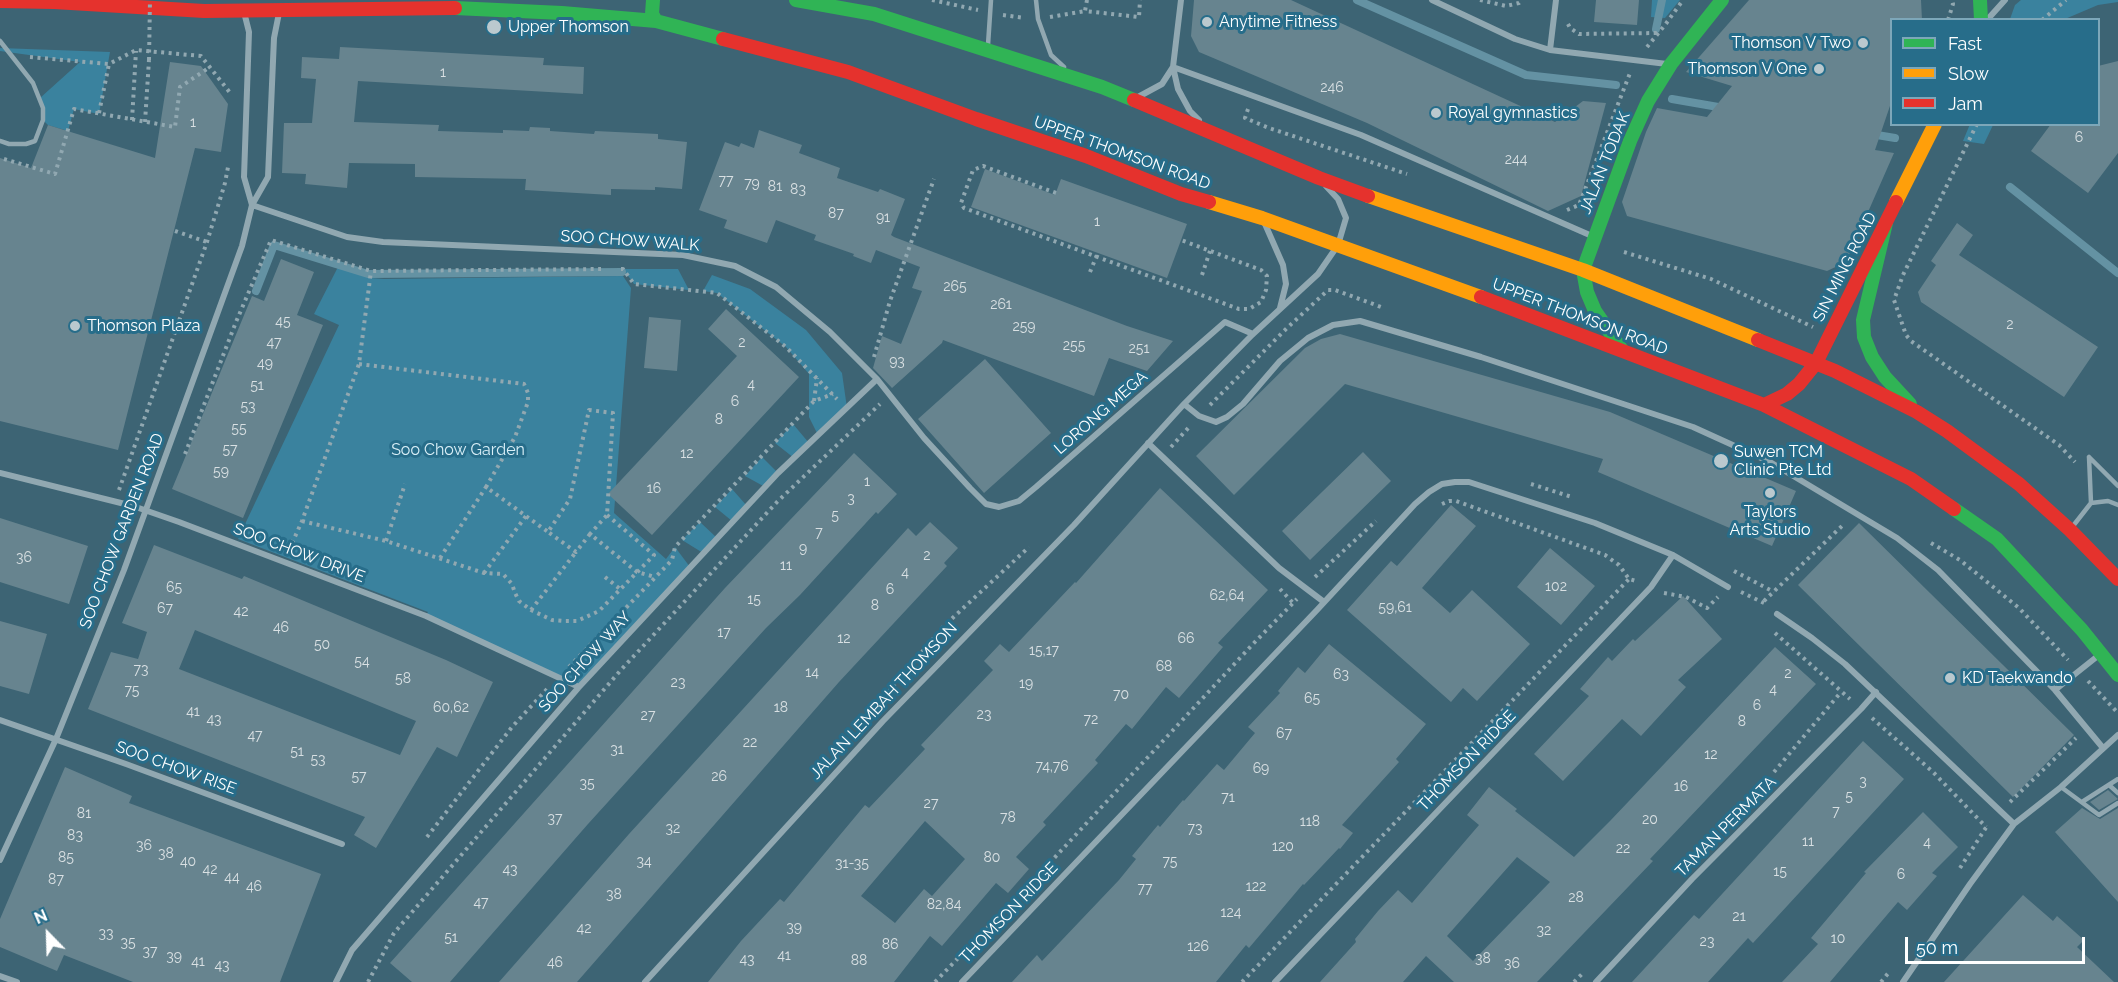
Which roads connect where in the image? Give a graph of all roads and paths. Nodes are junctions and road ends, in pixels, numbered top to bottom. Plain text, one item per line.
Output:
1 (150, 0) edge
2 (510, 0) edge
3 (653, 0) edge
4 (795, 0) edge
5 (932, 0) edge
6 (992, 0) edge
7 (1036, 0) edge
8 (1087, 0) edge
9 (1140, 0) edge
10 (1181, 0) edge
11 (1432, 0) edge
12 (1480, 0) edge
13 (1522, 0) edge
14 (1556, 0) edge
15 (1722, 0) edge
16 (1952, 0) edge
17 (1980, 0) edge
18 (2005, 0) edge
19 (2066, 0) edge
20 (0, 1) edge
21 (243, 10) junction
22 (280, 10) junction
23 (498, 10) junction
24 (1085, 11) junction
25 (990, 13) junction
26 (1566, 18) dead end
27 (1949, 18) edge
28 (1981, 18) edge
29 (1990, 18) edge
30 (2044, 18) edge
31 (1038, 19) junction
32 (656, 21) junction
33 (1659, 33) dead end
34 (0, 41) edge
35 (136, 50) junction
36 (988, 50) junction
37 (1550, 50) junction
38 (12, 55) junction
39 (109, 64) junction
40 (1671, 64) junction
41 (210, 67) junction
42 (1173, 67) junction
43 (1077, 79) junction
44 (1253, 95) junction
45 (1132, 100) junction
46 (238, 102) dead end
47 (99, 114) junction
48 (132, 120) junction
49 (145, 122) junction
50 (1934, 126) edge
51 (1976, 126) edge
52 (1210, 132) junction
53 (0, 141) edge
54 (0, 158) edge
55 (229, 160) dead end
56 (1409, 174) dead end
57 (1318, 178) junction
58 (934, 179) dead end
59 (1056, 193) dead end
60 (252, 205) junction
61 (1262, 218) junction
62 (1886, 223) junction
63 (175, 231) dead end
64 (1594, 237) junction
65 (1181, 240) dead end
66 (207, 242) junction
67 (1338, 245) junction
68 (1210, 251) junction
69 (1624, 252) dead end
70 (1097, 255) junction
71 (1582, 270) junction
72 (371, 271) junction
73 (1090, 272) dead end
74 (1202, 275) dead end
75 (1280, 308) junction
76 (1384, 308) dead end
77 (1815, 328) dead end
78 (1253, 334) junction
79 (1622, 350) junction
80 (1816, 363) junction
81 (360, 364) junction
82 (870, 372) junction
83 (817, 377) junction
84 (877, 379) junction
85 (832, 394) junction
86 (890, 395) junction
87 (814, 401) junction
88 (1184, 404) junction
89 (1764, 405) junction
90 (847, 408) junction
91 (1917, 412) junction
92 (1199, 416) junction
93 (1148, 443) junction
94 (184, 455) dead end
95 (1162, 456) junction
96 (0, 473) edge
97 (2090, 477) junction
98 (1522, 482) dead end
99 (405, 484) dead end
100 (2118, 486) edge
101 (486, 487) junction
102 (1576, 499) dead end
103 (115, 502) junction
104 (2091, 503) junction
105 (986, 504) joint
106 (2118, 505) edge
107 (1436, 507) dead end
108 (145, 510) junction
109 (1856, 513) junction
110 (607, 515) junction
111 (525, 516) junction
112 (1378, 519) dead end
113 (302, 521) junction
114 (2070, 530) junction
115 (548, 532) junction
116 (590, 534) junction
117 (386, 541) junction
118 (576, 552) junction
119 (1673, 555) junction
120 (286, 558) dead end
121 (440, 558) junction
122 (1724, 566) dead end
123 (637, 572) junction
124 (484, 573) junction
125 (605, 577) dead end
126 (656, 577) junction
127 (1629, 579) junction
128 (2118, 579) edge
129 (1652, 587) junction
130 (1728, 587) junction
131 (1306, 588) junction
132 (620, 589) junction
133 (1774, 592) junction
134 (1764, 601) junction
135 (1324, 602) junction
136 (531, 610) junction
137 (1777, 614) joint
138 (2101, 654) junction
139 (568, 668) dead end
140 (2118, 675) edge
141 (579, 687) junction
142 (2055, 690) junction
143 (1876, 692) junction
144 (0, 720) edge
145 (2118, 735) edge
146 (56, 738) junction
147 (2103, 748) junction
148 (2118, 779) edge
149 (2109, 785) junction
150 (2061, 787) junction
151 (2118, 793) edge
152 (2082, 802) junction
153 (2118, 803) edge
154 (2014, 824) junction
155 (342, 844) dead end
156 (0, 860) edge
157 (0, 976) edge
158 (17, 982) edge
159 (336, 982) edge
160 (368, 982) edge
161 (645, 982) edge
162 (935, 982) edge
163 (962, 982) edge
164 (1242, 982) edge
165 (1275, 982) edge
166 (1596, 982) edge
167 (1903, 982) edge

1 - 49 path, bridge
2 - 23 main road
3 - 32 main road
4 - 36 main road
5 - 25 path
6 - 25 lane
7 - 31 lane
8 - 24 path
9 - 24 path
10 - 42 street
11 - 37 street
12 - 13 path
14 - 37 street
15 - 40 main road, JALAN TODAK
16 - 27 path
17 - 28 main road
18 - 29 street
19 - 30 path
20 - 21 main road, UPPER THOMSON ROAD
21 - 22 main road, UPPER THOMSON ROAD
21 - 60 street, SOO CHOW GARDEN ROAD
22 - 23 main road, UPPER THOMSON ROAD
22 - 60 street, SOO CHOW GARDEN ROAD
23 - 32 main road, UPPER THOMSON ROAD
24 - 31 path
25 - 31 path
25 - 36 lane
26 - 33 path
31 - 43 lane
32 - 61 main road, UPPER THOMSON ROAD
34 - 38 lane
35 - 39 path
35 - 41 path
35 - 48 path
36 - 43 main road
37 - 40 street
38 - 39 path
38 - 53 lane
39 - 47 path
40 - 64 main road, JALAN TODAK
41 - 46 path
41 - 49 path
42 - 44 street
42 - 45 street
42 - 52 street
43 - 45 main road
44 - 56 path
44 - 64 street
45 - 52 main road
47 - 48 path
47 - 54 path
48 - 49 path
50 - 62 main road, SIN MING ROAD
51 - 97 path
52 - 57 main road
55 - 66 path
57 - 67 street
57 - 71 main road
58 - 82 path
59 - 70 path
60 - 82 street, SOO CHOW WALK
60 - 108 street, SOO CHOW GARDEN ROAD
61 - 67 main road, UPPER THOMSON ROAD
61 - 75 street
62 - 80 main road, SIN MING ROAD
62 - 91 main road
63 - 66 path
64 - 71 main road, JALAN TODAK
65 - 68 path
66 - 103 path
67 - 75 street
67 - 79 main road, UPPER THOMSON ROAD
68 - 70 path
68 - 74 path
69 - 77 path
70 - 73 path
71 - 79 main road
71 - 80 main road
72 - 81 path
72 - 83 path
72 - 94 path
75 - 78 street
76 - 92 path
78 - 88 street
78 - 105 street, LORONG MEGA
79 - 89 main road, UPPER THOMSON ROAD
80 - 89 main road, SIN MING ROAD
80 - 91 main road
81 - 101 path
81 - 113 path
82 - 84 street, SOO CHOW WALK
83 - 85 path
83 - 87 path
84 - 86 street, SOO CHOW WALK
84 - 90 street, SOO CHOW WAY
85 - 87 path
85 - 90 path
86 - 105 street, SOO CHOW WALK
86 - 160 path
87 - 126 path
88 - 92 street
88 - 93 street
89 - 138 main road, UPPER THOMSON ROAD
90 - 141 street, SOO CHOW WAY
91 - 114 main road
92 - 95 path
92 - 109 street
93 - 95 street
93 - 161 street, JALAN LEMBAH THOMSON
95 - 131 street
96 - 103 street, SOO CHOW DRIVE
97 - 100 lane
97 - 104 lane
98 - 102 path
99 - 117 path
101 - 111 path
101 - 121 path
103 - 108 street, SOO CHOW DRIVE
104 - 106 lane
104 - 114 lane
107 - 127 path
108 - 141 street, SOO CHOW DRIVE
108 - 146 street, SOO CHOW GARDEN ROAD
109 - 133 path
109 - 142 street
110 - 115 path
110 - 116 path
110 - 123 path
111 - 115 path
111 - 124 path
112 - 131 path
113 - 117 path
113 - 120 path
114 - 128 main road
115 - 118 path
116 - 118 path
116 - 123 path
117 - 121 path
118 - 136 path
119 - 129 street, THOMSON RIDGE
119 - 130 street, THOMSON RIDGE
119 - 135 street, THOMSON RIDGE
121 - 124 path
122 - 133 path
123 - 126 path
123 - 132 path
124 - 136 path
125 - 132 path
126 - 139 path
127 - 129 path
127 - 164 path
129 - 130 path
129 - 165 street, THOMSON RIDGE
130 - 134 path
131 - 135 street
131 - 162 path
132 - 136 path
133 - 134 path
134 - 137 path
135 - 163 street, THOMSON RIDGE
137 - 143 street
138 - 140 main road, UPPER THOMSON ROAD
138 - 142 street
141 - 159 street, SOO CHOW WAY
142 - 147 street
143 - 154 street
143 - 166 street, TAMAN PERMATA
144 - 146 street, SOO CHOW RISE
145 - 147 street
146 - 155 street, SOO CHOW RISE
146 - 156 street, SOO CHOW GARDEN ROAD
147 - 150 street
148 - 149 lane
149 - 151 lane
149 - 152 lane
150 - 152 lane
150 - 154 street
152 - 153 lane
154 - 167 street
157 - 158 street

